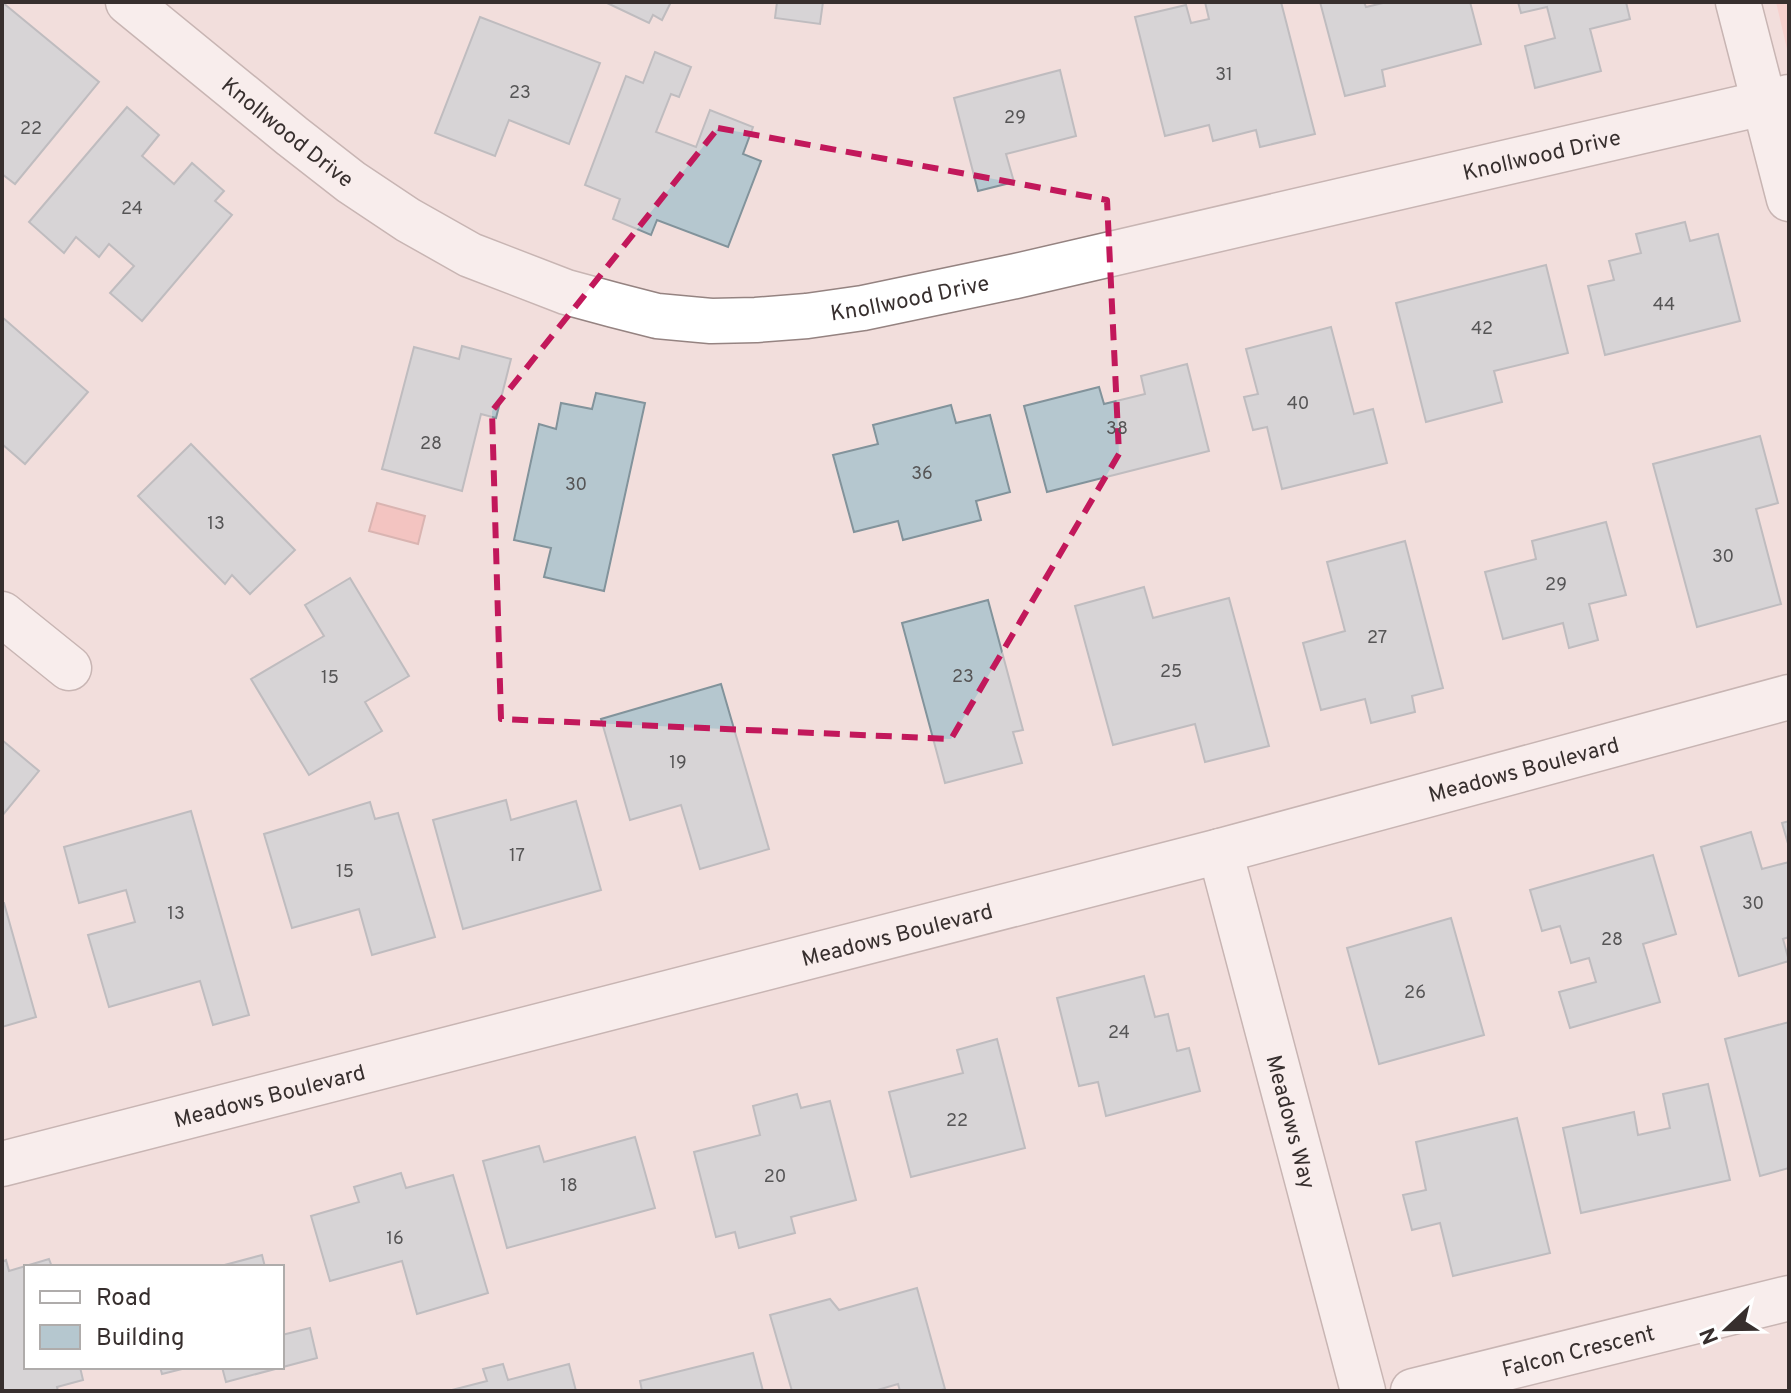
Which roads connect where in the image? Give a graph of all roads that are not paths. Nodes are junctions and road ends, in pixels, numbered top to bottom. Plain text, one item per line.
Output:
1 (128, 2) edge
2 (1738, 2) edge
3 (1777, 100) edge
4 (1789, 199) edge
5 (2, 614) edge
6 (69, 668) dead end
7 (1789, 697) edge
8 (1220, 851) junction
9 (2, 1164) edge
10 (1789, 1298) edge
11 (1363, 1391) edge
12 (1413, 1391) edge

1 - 3 street, Knollwood Drive
2 - 3 street
3 - 4 street
5 - 6 street
7 - 8 street, Meadows Boulevard
8 - 9 street, Meadows Boulevard
8 - 11 street, Meadows Way
10 - 12 street, Falcon Crescent

